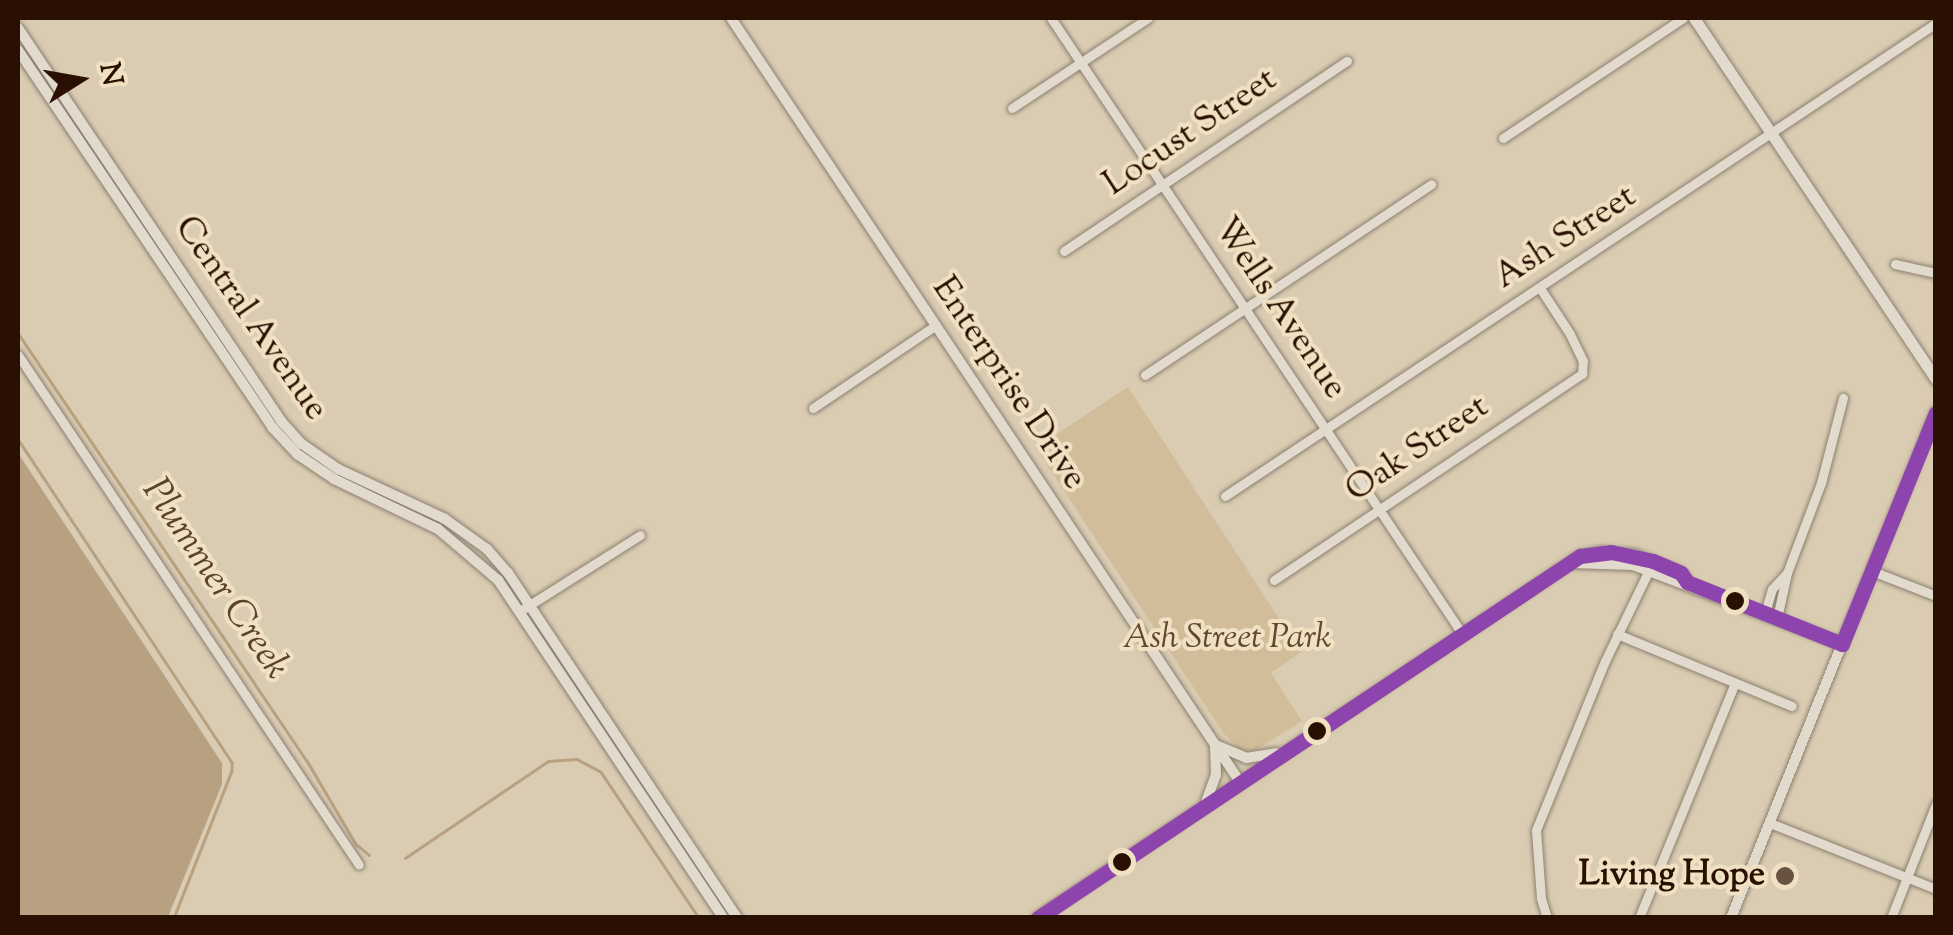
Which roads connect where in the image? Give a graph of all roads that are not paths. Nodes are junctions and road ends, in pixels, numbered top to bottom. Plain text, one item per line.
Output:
1 (731, 18) edge
2 (1052, 18) edge
3 (1148, 18) edge
4 (1683, 18) edge
5 (1694, 18) edge
6 (1936, 23) edge
7 (18, 28) edge
8 (18, 50) edge
9 (1348, 61) dead end
10 (1081, 62) junction
11 (1012, 108) dead end
12 (1770, 133) junction
13 (1504, 138) dead end
14 (1431, 184) dead end
15 (1163, 185) junction
16 (1064, 251) dead end
17 (1895, 264) dead end
18 (1936, 273) edge
19 (1540, 288) junction
20 (1245, 308) junction
21 (936, 326) junction
22 (18, 355) edge
23 (1145, 375) dead end
24 (1936, 380) edge
25 (1843, 398) dead end
26 (813, 408) dead end
27 (1936, 412) edge
28 (1327, 431) junction
29 (1225, 496) dead end
30 (1379, 510) junction
31 (640, 535) dead end
32 (1608, 557) junction
33 (1649, 570) junction
34 (1872, 571) junction
35 (1786, 573) junction
36 (1274, 580) dead end
37 (1687, 582) junction
38 (1936, 596) edge
39 (525, 608) junction
40 (1765, 613) junction
41 (1777, 618) junction
42 (1461, 632) junction
43 (1617, 634) junction
44 (1842, 644) junction
45 (1735, 683) junction
46 (1792, 706) dead end
47 (1215, 744) junction
48 (1283, 751) junction
49 (1240, 782) junction
50 (1206, 804) junction
51 (1936, 804) edge
52 (1770, 823) junction
53 (358, 865) dead end
54 (1907, 878) junction
55 (1936, 890) edge
56 (723, 918) edge
57 (737, 918) edge
58 (1037, 918) edge
59 (1547, 918) edge
60 (1639, 918) edge
61 (1731, 918) edge
62 (1891, 918) edge

1 - 21 street, Enterprise Drive
2 - 10 street, Wells Avenue
3 - 10 street
4 - 13 street
5 - 12 main road
6 - 12 street, Ash Street
7 - 39 street, Central Avenue
8 - 39 street, Central Avenue
9 - 15 street, Locust Street
10 - 11 street
10 - 15 street, Wells Avenue
12 - 19 street, Ash Street
12 - 24 main road
14 - 20 street
15 - 16 street, Locust Street
15 - 20 street, Wells Avenue
17 - 18 street
19 - 28 street, Ash Street
19 - 30 street, Oak Street
20 - 23 street
20 - 28 street, Wells Avenue
21 - 26 street
21 - 47 street, Enterprise Drive
22 - 53 street
25 - 35 street
27 - 34 street
28 - 29 street, Ash Street
28 - 30 street, Wells Avenue
30 - 36 street, Oak Street
30 - 42 street, Wells Avenue
31 - 39 street
32 - 33 street
32 - 37 street
32 - 42 street
33 - 37 street
33 - 43 street
34 - 38 street
34 - 44 street
35 - 40 street
35 - 41 street
37 - 40 street
39 - 56 street, Central Avenue
39 - 57 street, Central Avenue
40 - 41 street
41 - 44 street
42 - 48 street
43 - 45 street
43 - 59 street
44 - 52 street
45 - 46 street
45 - 60 street
47 - 48 street
47 - 49 street, Enterprise Drive
47 - 50 street
48 - 49 street
49 - 50 street
50 - 58 street
51 - 54 street
52 - 54 street
52 - 61 street
54 - 55 street
54 - 62 street

